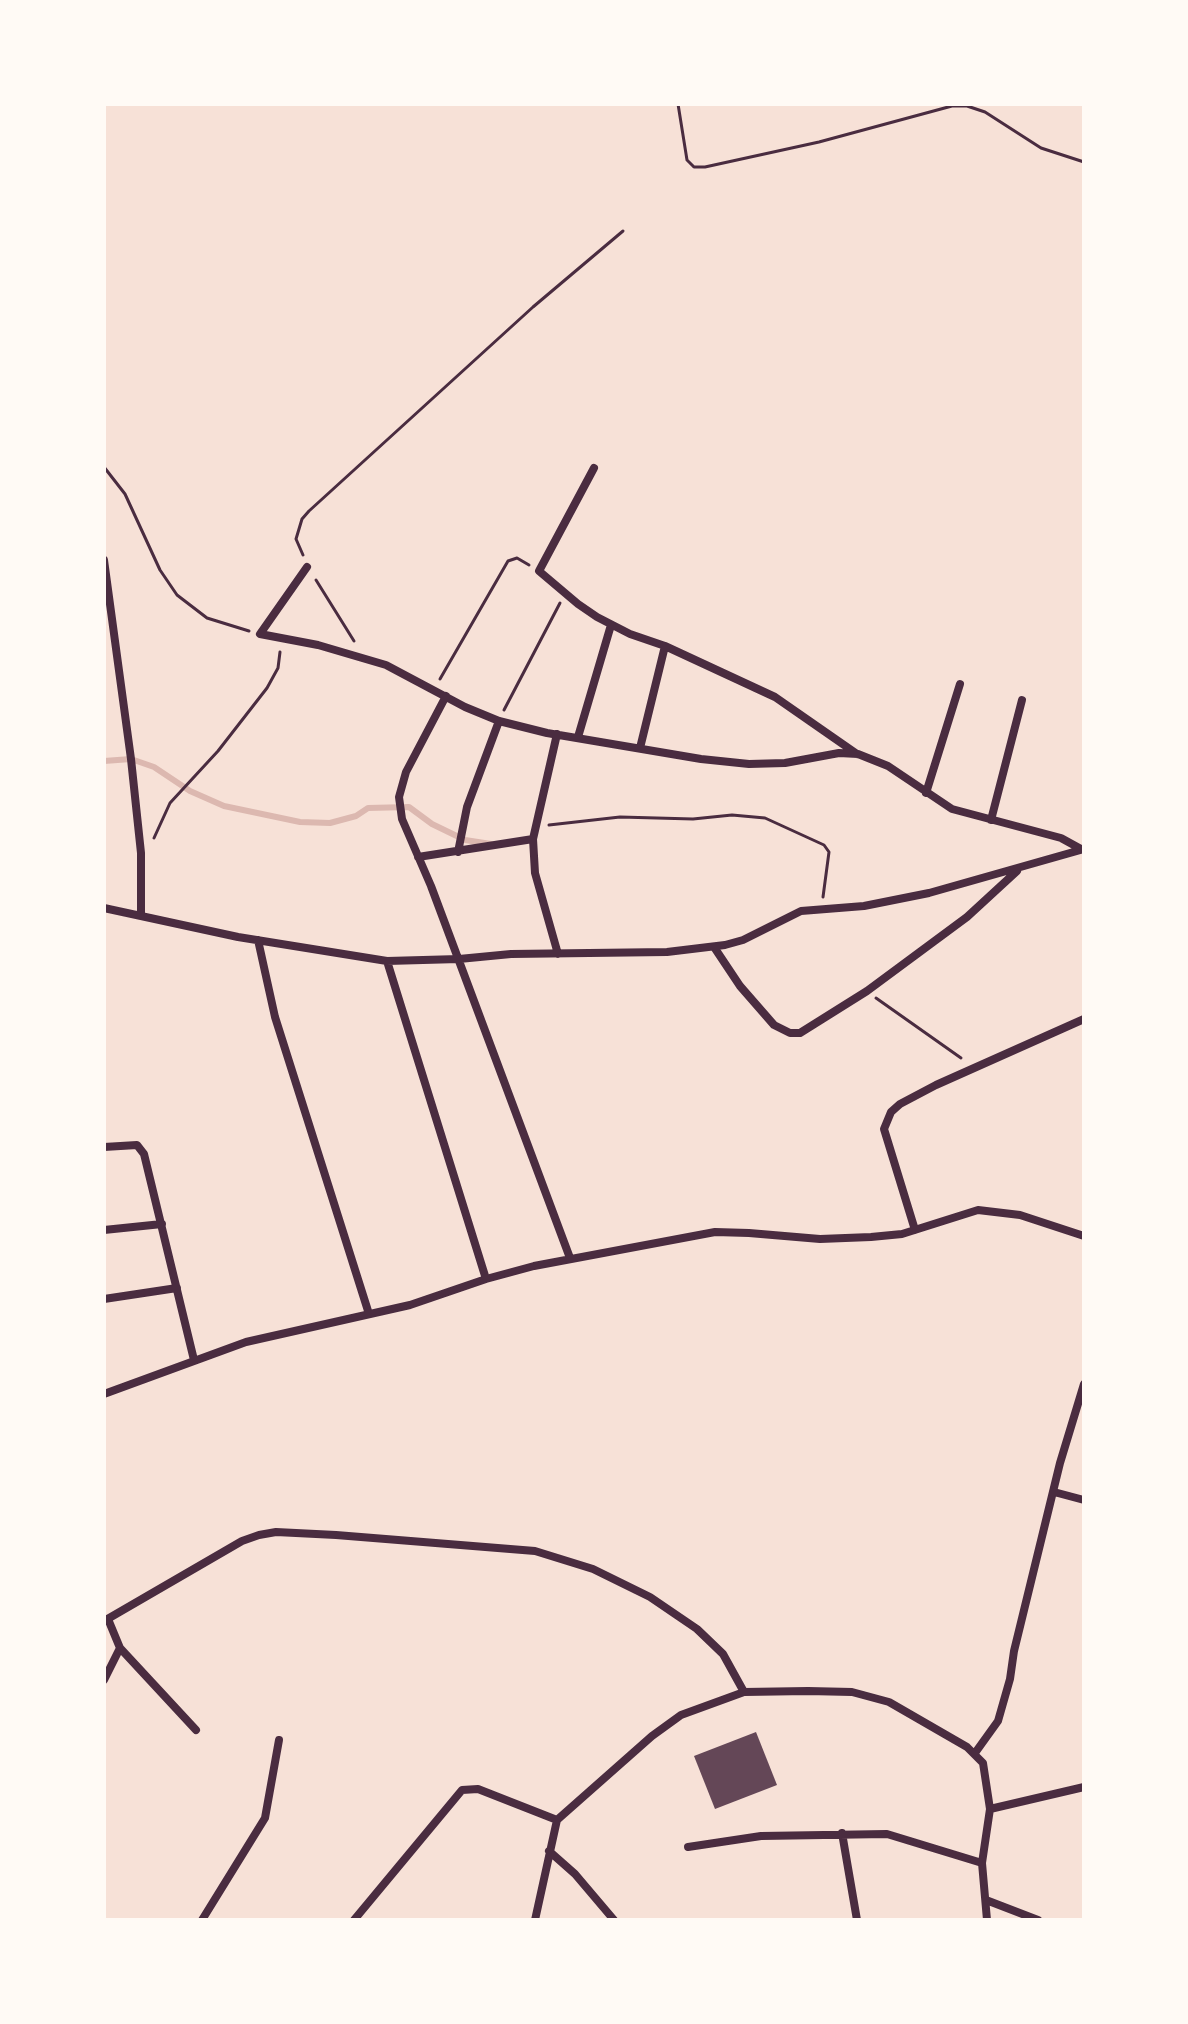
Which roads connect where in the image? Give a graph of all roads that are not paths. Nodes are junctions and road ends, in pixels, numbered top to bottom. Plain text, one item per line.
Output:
1 (594, 468) dead end
2 (104, 560) edge
3 (307, 567) road end
4 (611, 625) junction
5 (665, 646) junction
6 (960, 684) dead end
7 (446, 696) junction
8 (1022, 700) dead end
9 (499, 721) junction
10 (557, 734) junction
11 (578, 737) junction
12 (640, 748) junction
13 (858, 754) junction
14 (926, 793) junction
15 (991, 820) junction
16 (534, 835) junction
17 (1083, 849) edge
18 (458, 852) junction
19 (418, 857) junction
20 (1017, 870) junction
21 (104, 908) edge
22 (141, 916) junction
23 (258, 940) junction
24 (714, 947) junction
25 (558, 954) junction
26 (459, 959) junction
27 (387, 961) junction
28 (1084, 1019) edge
29 (104, 1147) edge
30 (162, 1224) junction
31 (104, 1230) edge
32 (915, 1230) junction
33 (1084, 1236) edge
34 (570, 1258) junction
35 (486, 1279) junction
36 (177, 1288) junction
37 (104, 1299) edge
38 (369, 1314) junction
39 (194, 1360) junction
40 (1084, 1384) edge
41 (104, 1394) edge
42 (1054, 1492) junction
43 (1084, 1500) edge
44 (106, 1620) edge
45 (120, 1648) junction
46 (104, 1680) edge
47 (744, 1692) junction
48 (196, 1730) dead end
49 (279, 1740) dead end
50 (975, 1753) junction
51 (1084, 1787) edge
52 (990, 1809) junction
53 (557, 1820) junction
54 (842, 1833) junction
55 (688, 1847) dead end
56 (549, 1851) junction
57 (982, 1863) junction
58 (986, 1900) junction
59 (202, 1920) edge
60 (354, 1920) edge
61 (535, 1920) edge
62 (614, 1920) edge
63 (857, 1920) edge
64 (987, 1920) edge
65 (1038, 1920) edge

1 - 4 street
2 - 22 street
3 - 7 street
4 - 5 street
4 - 11 street
5 - 12 street
5 - 13 street
6 - 14 street
7 - 9 street
7 - 19 street
8 - 15 street
9 - 10 street
9 - 18 street
10 - 11 street
10 - 16 street
11 - 12 street
12 - 13 street
13 - 14 street
14 - 15 street
15 - 17 street
16 - 18 street
16 - 25 street
17 - 20 street
18 - 19 street
19 - 26 street
20 - 24 street
20 - 24 street
21 - 22 street
22 - 23 street
23 - 27 street
23 - 38 street
24 - 25 street
25 - 26 street
26 - 27 street
26 - 34 street
27 - 35 street
28 - 32 street
29 - 30 street
30 - 31 street
30 - 36 street
32 - 33 street
32 - 34 street
34 - 35 street
35 - 38 street
36 - 37 street
36 - 39 street
38 - 39 street
39 - 41 street
40 - 42 street
42 - 43 street
42 - 50 street
44 - 45 street
44 - 47 street
45 - 46 street
45 - 48 street
47 - 50 street
47 - 53 street
49 - 59 street
50 - 52 street
51 - 52 street
52 - 57 street
53 - 56 street
53 - 60 street
54 - 55 street
54 - 57 street
54 - 63 street
56 - 61 street
56 - 62 street
57 - 58 street
58 - 64 street
58 - 65 street

